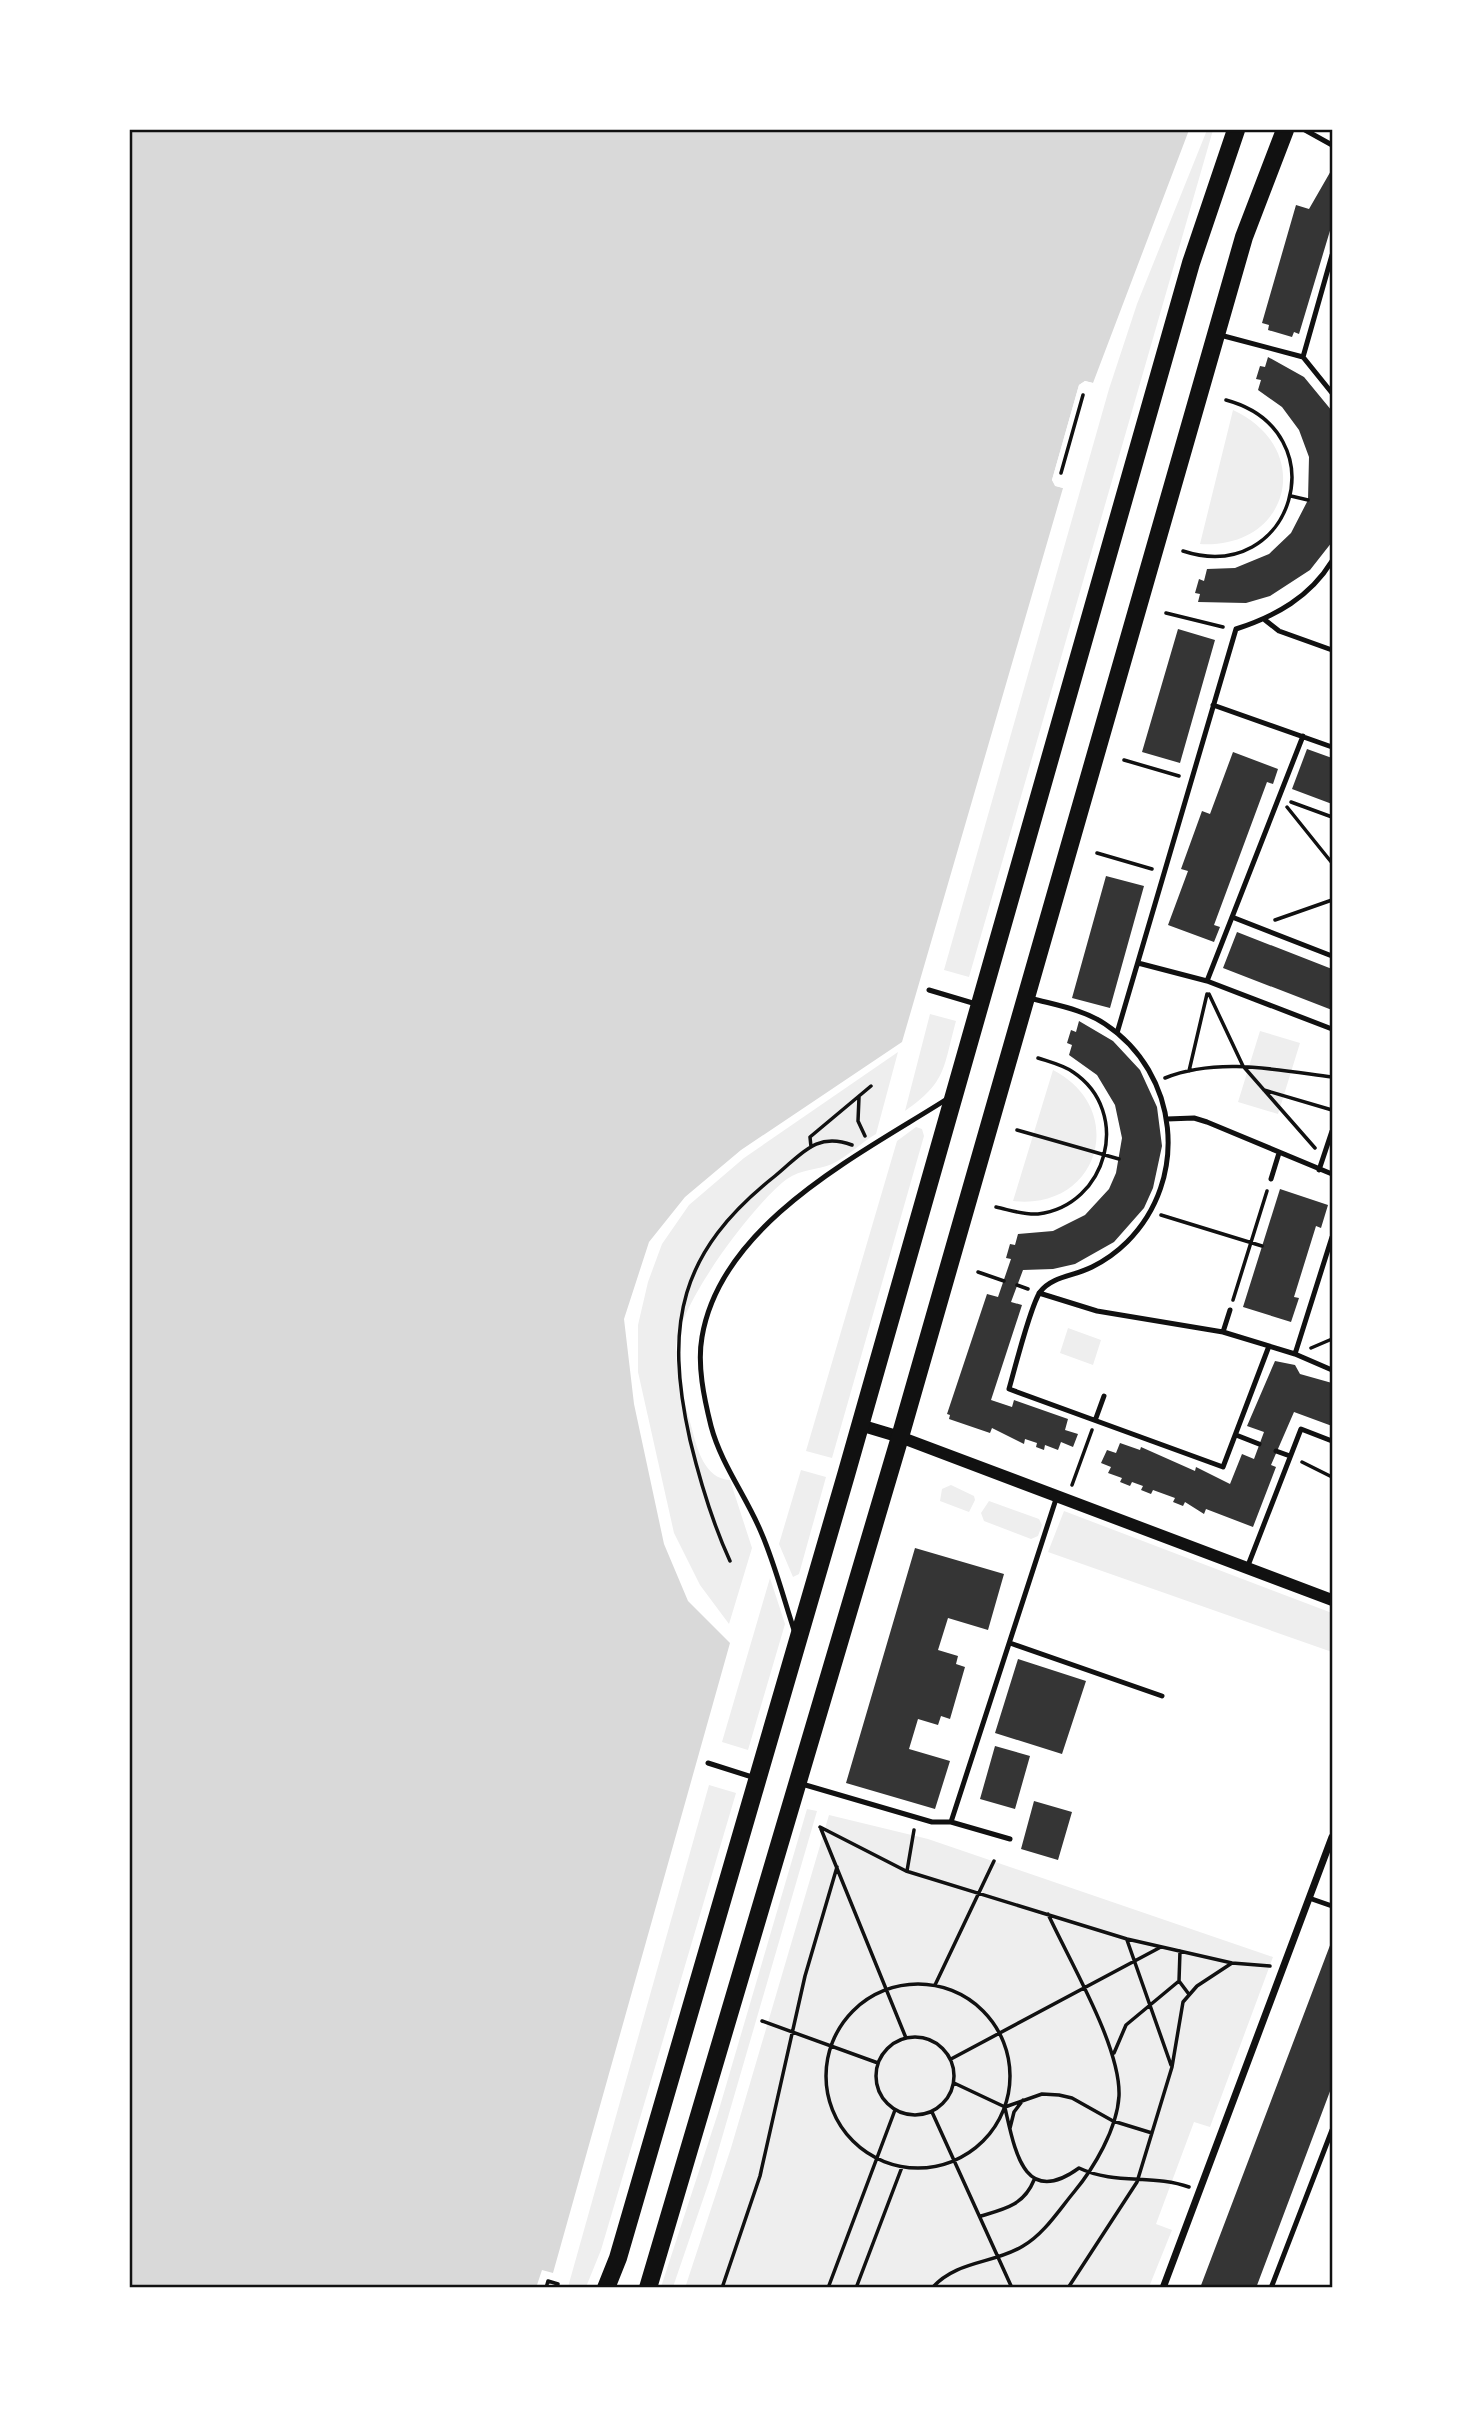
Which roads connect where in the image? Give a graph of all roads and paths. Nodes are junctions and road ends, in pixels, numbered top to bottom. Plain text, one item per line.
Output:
1 (1236, 130) edge
2 (1285, 130) edge
3 (1305, 130) edge
4 (1332, 145) edge
5 (1332, 255) edge
6 (1216, 334) junction
7 (1303, 358) junction
8 (1332, 393) edge
9 (1083, 395) dead end
10 (1226, 400) dead end
11 (1060, 473) dead end
12 (1291, 496) junction
13 (1308, 500) dead end
14 (1183, 551) dead end
15 (1332, 561) edge
16 (1166, 613) dead end
17 (1265, 620) junction
18 (1236, 629) junction
19 (1332, 650) edge
20 (1213, 705) junction
21 (1303, 736) junction
22 (1332, 747) edge
23 (1124, 760) dead end
24 (1192, 780) junction
25 (1279, 797) junction
26 (1332, 817) edge
27 (1097, 853) dead end
28 (1332, 863) edge
29 (1164, 873) junction
30 (1332, 900) edge
31 (1232, 917) junction
32 (1256, 926) junction
33 (1332, 956) edge
34 (1138, 963) junction
35 (1207, 981) junction
36 (929, 990) dead end
37 (1026, 997) junction
38 (979, 1005) junction
39 (1332, 1029) edge
40 (1117, 1033) junction
41 (1038, 1058) dead end
42 (1242, 1066) junction
43 (1189, 1070) junction
44 (1332, 1077) edge
45 (1156, 1082) junction
46 (871, 1086) dead end
47 (1263, 1090) junction
48 (956, 1093) junction
49 (859, 1097) junction
50 (1332, 1110) edge
51 (1167, 1119) junction
52 (1017, 1130) dead end
53 (1332, 1131) edge
54 (811, 1147) junction
55 (866, 1150) junction
56 (1279, 1153) junction
57 (1105, 1155) junction
58 (1323, 1157) junction
59 (1119, 1159) dead end
60 (1319, 1170) junction
61 (1332, 1174) edge
62 (1271, 1179) joint
63 (996, 1207) dead end
64 (1150, 1212) junction
65 (1332, 1237) edge
66 (1251, 1243) junction
67 (1262, 1247) dead end
68 (978, 1272) dead end
69 (1004, 1281) dead end
70 (1040, 1293) junction
71 (1230, 1310) joint
72 (1223, 1332) junction
73 (1332, 1339) edge
74 (1269, 1346) junction
75 (1296, 1353) junction
76 (1332, 1370) edge
77 (1104, 1396) dead end
78 (1096, 1418) junction
79 (860, 1425) junction
80 (1236, 1435) junction
81 (900, 1437) junction
82 (1332, 1441) edge
83 (1259, 1444) dead end
84 (1276, 1451) dead end
85 (1290, 1456) junction
86 (1332, 1477) edge
87 (1062, 1498) junction
88 (730, 1561) dead end
89 (1247, 1568) junction
90 (1332, 1600) edge
91 (797, 1639) junction
92 (1010, 1643) junction
93 (1162, 1696) dead end
94 (708, 1763) dead end
95 (757, 1779) junction
96 (796, 1783) junction
97 (916, 1818) junction
98 (951, 1822) junction
99 (1332, 1837) edge
100 (1010, 1839) dead end
101 (994, 1861) dead end
102 (836, 1867) junction
103 (906, 1871) junction
104 (978, 1893) junction
105 (1310, 1898) junction
106 (1332, 1906) edge
107 (1048, 1914) junction
108 (1127, 1939) junction
109 (1161, 1947) junction
110 (1180, 1951) junction
111 (1134, 1961) junction
112 (1232, 1963) junction
113 (1254, 1965) dead end
114 (1179, 1981) junction
115 (935, 1985) junction
116 (1082, 1988) junction
117 (886, 1989) junction
118 (1188, 1993) junction
119 (1150, 2006) junction
120 (762, 2021) dead end
121 (794, 2033) junction
122 (1000, 2034) junction
123 (906, 2038) junction
124 (830, 2046) junction
125 (1114, 2053) junction
126 (951, 2059) junction
127 (878, 2063) junction
128 (1172, 2067) junction
129 (954, 2083) junction
130 (1024, 2099) junction
131 (1005, 2107) junction
132 (895, 2110) junction
133 (932, 2112) junction
134 (1113, 2122) junction
135 (1010, 2129) junction
136 (1332, 2130) edge
137 (1152, 2133) junction
138 (1323, 2153) junction
139 (1332, 2156) edge
140 (877, 2159) junction
141 (956, 2160) junction
142 (902, 2167) junction
143 (1089, 2174) junction
144 (1034, 2180) junction
145 (1169, 2180) dead end
146 (1137, 2182) junction
147 (980, 2216) junction
148 (998, 2254) junction
149 (558, 2284) dead end
150 (546, 2287) edge
151 (606, 2287) edge
152 (648, 2287) edge
153 (722, 2287) edge
154 (828, 2287) edge
155 (856, 2287) edge
156 (932, 2287) edge
157 (1012, 2287) edge
158 (1068, 2287) edge
159 (1163, 2287) edge
160 (1271, 2287) edge

1 - 38 main road
2 - 6 main road
3 - 4 lane
5 - 7 lane
6 - 7 lane
6 - 37 main road
7 - 8 lane
9 - 11 path
10 - 12 path
12 - 13 path
12 - 14 path
15 - 17 lane
16 - 18 path
17 - 18 lane
17 - 19 lane
18 - 20 lane
20 - 21 lane
20 - 24 lane
21 - 22 lane
21 - 25 lane
23 - 24 path
24 - 29 lane
25 - 26 path
25 - 28 path
25 - 31 lane
27 - 29 path
29 - 34 lane
30 - 32 path
31 - 32 lane
31 - 35 lane
32 - 33 lane
34 - 35 lane
34 - 40 lane
35 - 39 lane
36 - 38 lane
37 - 40 lane
37 - 81 main road
38 - 48 main road
40 - 45 lane
41 - 57 path
42 - 43 path
42 - 43 path
42 - 44 path
42 - 47 path
43 - 45 path
45 - 51 lane
46 - 49 path
47 - 50 path
47 - 58 path
48 - 55 lane
48 - 79 main road
49 - 54 path
49 - 55 path
51 - 56 lane
51 - 64 lane
52 - 57 path
53 - 58 lane
54 - 55 path
54 - 88 path
55 - 91 lane
56 - 60 lane
56 - 62 lane
57 - 59 path
57 - 63 path
58 - 60 lane
60 - 61 lane
62 - 66 path
64 - 66 path
64 - 70 lane
65 - 75 lane
66 - 67 path
66 - 71 path
68 - 69 path
70 - 72 lane
70 - 78 lane
71 - 72 lane
72 - 74 lane
73 - 75 path
74 - 75 lane
74 - 80 lane
75 - 76 lane
77 - 78 lane
78 - 80 lane
78 - 87 path
79 - 81 street
79 - 91 main road
80 - 83 lane
81 - 87 street
81 - 96 main road
82 - 85 lane
84 - 85 lane
85 - 86 path
85 - 89 lane
87 - 89 street
87 - 92 lane
89 - 90 street
91 - 95 main road
92 - 93 lane
92 - 98 lane
94 - 95 lane
95 - 151 main road
96 - 97 lane
96 - 152 main road
97 - 98 lane
97 - 103 path
98 - 100 lane
99 - 105 street
101 - 104 path
102 - 103 path
102 - 117 path
102 - 121 path
103 - 104 path
104 - 107 path
104 - 115 path
105 - 106 lane
105 - 159 street
107 - 108 path
107 - 116 path
108 - 109 path
108 - 111 path
109 - 110 path
109 - 111 path
110 - 112 path
110 - 114 path
111 - 116 path
111 - 119 path
112 - 113 path
112 - 118 path
114 - 118 path
114 - 119 path
115 - 117 path
115 - 122 path
116 - 122 path
116 - 125 path
117 - 123 path
117 - 124 path
118 - 128 path
119 - 125 path
119 - 128 path
120 - 121 path
121 - 124 path
121 - 153 path
122 - 126 path
122 - 131 path
123 - 126 path
123 - 127 path
124 - 127 path
124 - 140 path
125 - 134 path
126 - 129 path
127 - 132 path
128 - 137 path
129 - 131 path
129 - 133 path
130 - 131 path
130 - 134 path
130 - 135 path
131 - 135 path
131 - 141 path
132 - 133 path
132 - 140 path
133 - 141 path
134 - 137 path
134 - 143 path
135 - 144 path
136 - 138 lane
137 - 146 path
138 - 139 lane
138 - 160 lane
140 - 142 path
140 - 154 path
141 - 142 path
141 - 147 path
142 - 155 path
143 - 144 path
143 - 146 path
143 - 148 path
144 - 147 path
145 - 146 path
146 - 158 path
147 - 148 path
148 - 156 path
148 - 157 path
149 - 150 path

